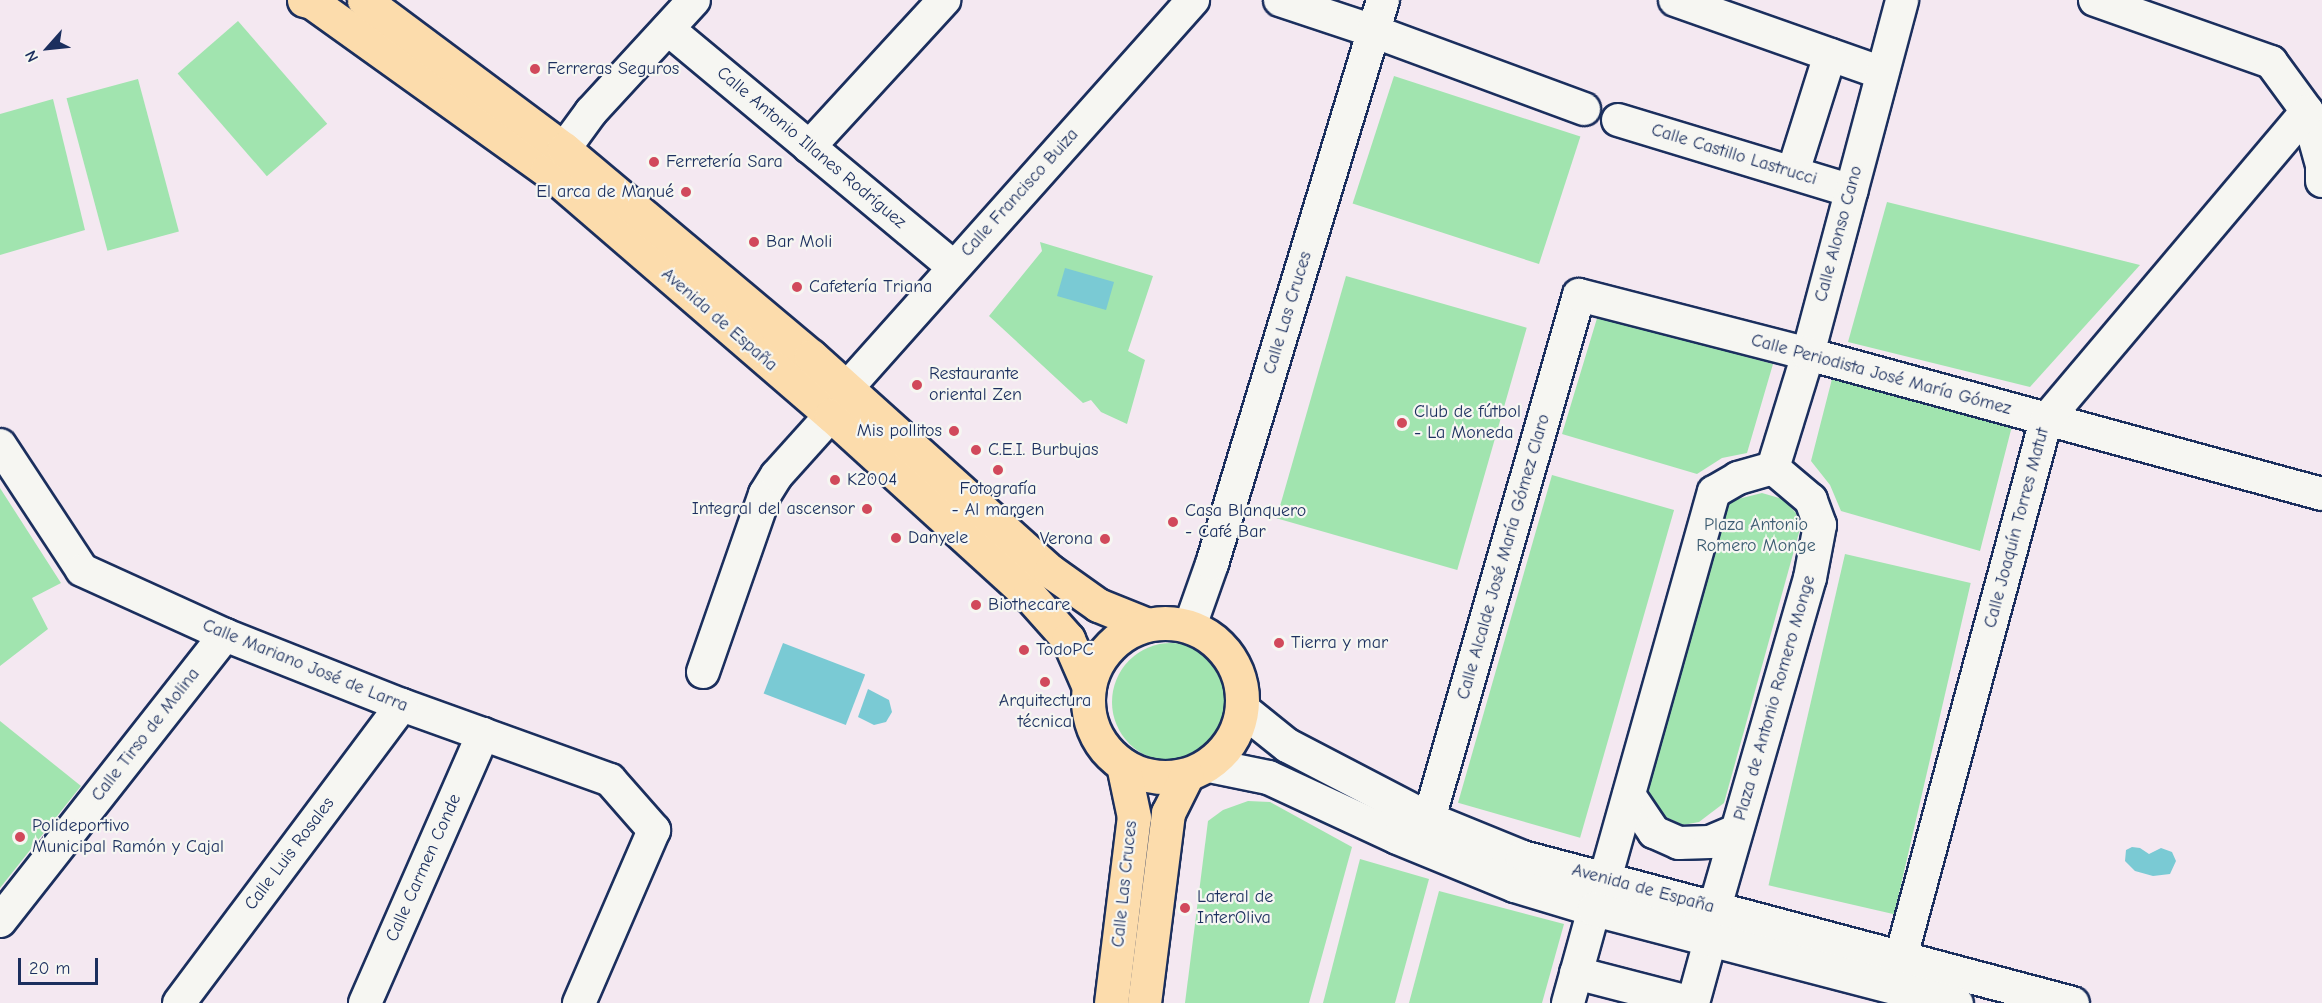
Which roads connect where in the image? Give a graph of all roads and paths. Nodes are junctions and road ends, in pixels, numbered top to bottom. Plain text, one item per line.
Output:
1 (304, 0) edge
2 (364, 0) edge
3 (694, 0) edge
4 (944, 0) edge
5 (1193, 0) edge
6 (1280, 0) edge
7 (1383, 0) edge
8 (1675, 0) edge
9 (1902, 0) edge
10 (2095, 0) edge
11 (668, 29) junction
12 (1373, 31) junction
13 (1830, 56) junction
14 (1882, 73) junction
15 (1584, 109) dead end
16 (2315, 114) edge
17 (1618, 120) dead end
18 (809, 147) junction
19 (564, 149) junction
20 (1793, 172) junction
21 (2322, 181) edge
22 (1851, 191) junction
23 (954, 267) junction
24 (1579, 295) joint
25 (1808, 354) junction
26 (839, 401) junction
27 (2046, 420) junction
28 (0, 446) edge
29 (1773, 468) junction
30 (2322, 494) edge
31 (1145, 624) junction
32 (1190, 626) junction
33 (225, 635) junction
34 (703, 672) dead end
35 (1089, 687) junction
36 (402, 705) junction
37 (1242, 709) junction
38 (483, 734) junction
39 (1123, 765) junction
40 (1198, 770) junction
41 (1629, 795) junction
42 (1429, 819) junction
43 (1736, 831) junction
44 (1600, 894) junction
45 (0, 921) edge
46 (1713, 922) junction
47 (1576, 973) junction
48 (1887, 980) edge
49 (179, 1003) edge
50 (364, 1003) edge
51 (579, 1003) edge
52 (1111, 1003) edge
53 (1144, 1003) edge
54 (1568, 1003) edge
55 (1693, 1003) edge
56 (1956, 1003) edge
57 (2072, 1003) edge

1 - 26 main road, Avenida de España
2 - 19 main road, Avenida de España
3 - 11 street
4 - 18 street
5 - 23 street, Calle Francisco Buiza
6 - 12 street
7 - 12 street, Calle Las Cruces
8 - 13 street
9 - 14 street, Calle Alonso Cano
10 - 16 street
11 - 18 street, Calle Antonio Illanes Rodríguez
11 - 19 street
12 - 15 street
12 - 32 street, Calle Las Cruces
13 - 14 street
13 - 20 street
14 - 22 street, Calle Alonso Cano
16 - 21 street
16 - 27 street, Calle Joaquín Torres Matut
17 - 20 street, Calle Castillo Lastrucci
18 - 23 street, Calle Antonio Illanes Rodríguez
19 - 26 main road, Avenida de España
20 - 22 street, Calle Castillo Lastrucci
22 - 25 street, Calle Alonso Cano
23 - 26 street, Calle Francisco Buiza
24 - 25 street, Calle Periodista José María Gómez
24 - 42 street, Calle Alcalde José María Gómez Claro
25 - 27 street, Calle Periodista José María Gómez
25 - 29 street, Calle Alonso Cano
26 - 31 main road, Avenida de España
26 - 34 street, Calle Francisco Buiza
26 - 35 main road, Avenida de España
27 - 30 street, Calle Periodista José María Gómez
27 - 48 street, Calle Joaquín Torres Matut
28 - 33 street, Calle Mariano José de Larra
29 - 41 street
29 - 43 street, Plaza de Antonio Romero Monge
31 - 32 main road
31 - 35 main road
32 - 37 main road
33 - 36 street, Calle Mariano José de Larra
33 - 45 street, Calle Tirso de Molina
35 - 39 main road
36 - 38 street, Calle Mariano José de Larra
36 - 49 street, Calle Luis Rosales
37 - 40 main road
37 - 42 main road, Avenida de España
38 - 50 street, Calle Carmen Conde
38 - 51 street, Calle Mariano José de Larra
39 - 40 main road
39 - 52 main road, Calle Las Cruces
40 - 44 main road, Avenida de España
40 - 53 main road, Calle Las Cruces
41 - 43 street
41 - 44 street
42 - 44 main road, Avenida de España
43 - 46 street, Plaza de Antonio Romero Monge
44 - 46 main road, Avenida de España
44 - 47 street
46 - 48 main road, Avenida de España
46 - 55 street, Plaza de Antonio Romero Monge
47 - 54 street
47 - 55 street
48 - 56 main road, Avenida de España
48 - 57 main road, Avenida de España

